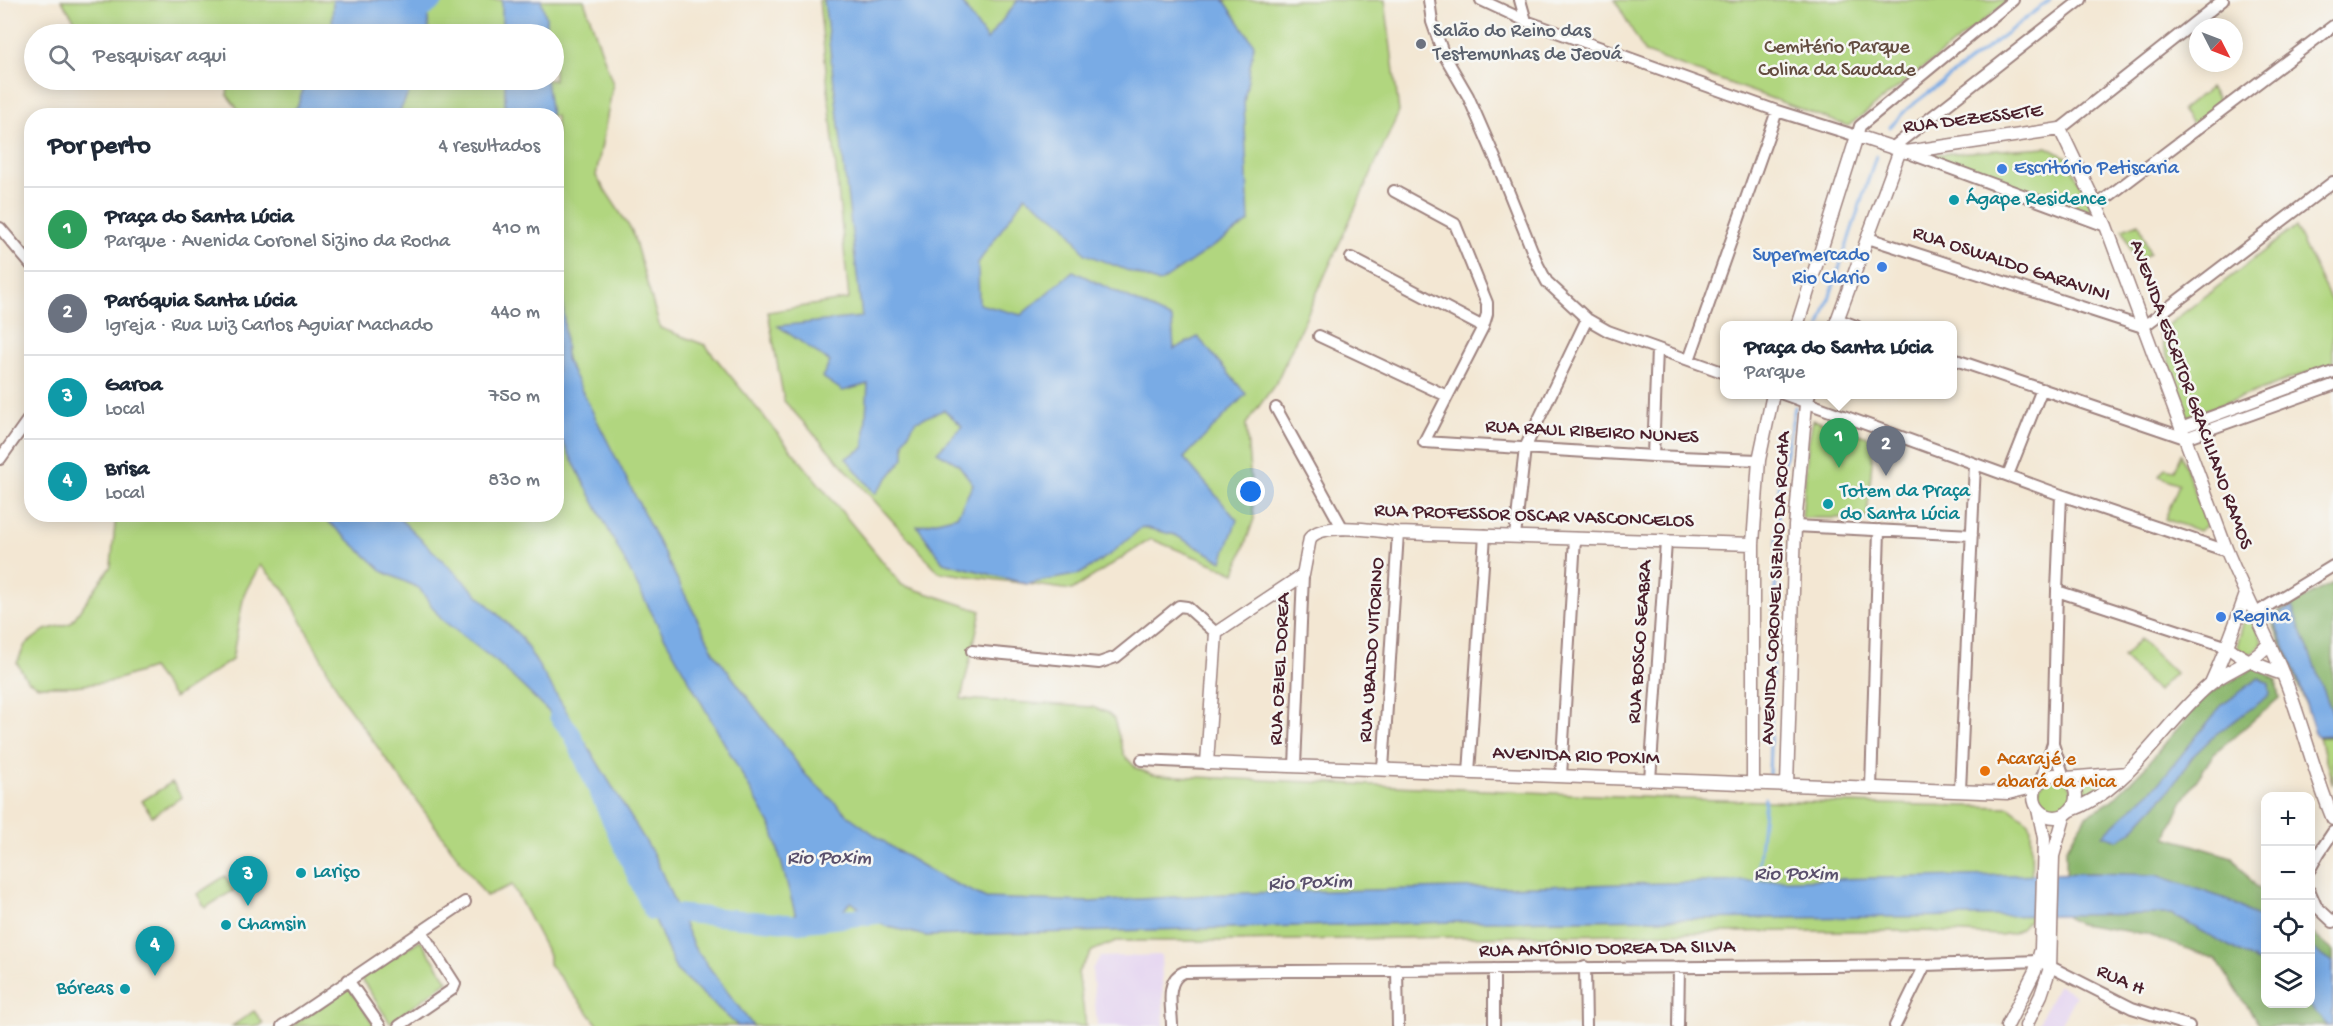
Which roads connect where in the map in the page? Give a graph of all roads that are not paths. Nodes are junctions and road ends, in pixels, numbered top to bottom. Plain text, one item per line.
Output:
1 (1429, 0) edge
2 (1481, 0) edge
3 (1521, 0) edge
4 (2013, 0) edge
5 (2081, 0) edge
6 (2223, 0) edge
7 (1526, 21) junction
8 (2333, 26) edge
9 (1777, 111) junction
10 (2060, 129) junction
11 (1857, 136) junction
12 (1899, 150) junction
13 (2333, 182) edge
14 (1394, 191) dead end
15 (2097, 205) junction
16 (2106, 226) junction
17 (0, 228) edge
18 (1868, 237) junction
19 (24, 256) edge
20 (1351, 258) dead end
21 (1587, 319) junction
22 (1799, 321) edge
23 (1836, 321) edge
24 (1483, 327) junction
25 (2143, 327) junction
26 (1319, 336) dead end
27 (1657, 350) junction
28 (1689, 360) junction
29 (1957, 360) edge
30 (1720, 371) edge
31 (2333, 372) edge
32 (2333, 385) edge
33 (2042, 389) junction
34 (1447, 396) junction
35 (1772, 399) edge
36 (1808, 399) edge
37 (1276, 408) dead end
38 (24, 425) edge
39 (2183, 433) junction
40 (1525, 448) junction
41 (1653, 456) junction
42 (0, 459) edge
43 (1759, 460) junction
44 (1975, 464) junction
45 (2008, 475) junction
46 (2061, 495) junction
47 (1795, 526) junction
48 (1343, 529) junction
49 (1879, 530) junction
50 (1398, 533) junction
51 (1485, 535) junction
52 (1972, 535) junction
53 (1515, 536) junction
54 (1575, 538) junction
55 (1666, 542) junction
56 (1753, 544) junction
57 (2227, 551) junction
58 (2333, 566) edge
59 (1303, 575) junction
60 (2056, 591) junction
61 (2246, 597) junction
62 (2256, 613) junction
63 (2239, 615) junction
64 (1216, 633) junction
65 (2269, 643) junction
66 (2228, 647) junction
67 (972, 651) dead end
68 (2251, 660) junction
69 (2283, 674) junction
70 (2211, 683) junction
71 (2053, 743) junction
72 (1142, 760) dead end
73 (1207, 763) junction
74 (1295, 766) junction
75 (1383, 769) junction
76 (1469, 773) junction
77 (2127, 773) junction
78 (1561, 776) junction
79 (2066, 777) junction
80 (1650, 780) junction
81 (2039, 783) junction
82 (1753, 784) junction
83 (1787, 785) junction
84 (1870, 788) junction
85 (1960, 790) junction
86 (2008, 793) junction
87 (2037, 807) junction
88 (2067, 813) junction
89 (2333, 819) edge
90 (2333, 832) edge
91 (2049, 856) junction
92 (2315, 860) edge
93 (2313, 900) edge
94 (465, 902) dead end
95 (2333, 922) edge
96 (422, 931) junction
97 (1925, 965) junction
98 (2044, 965) junction
99 (1586, 967) junction
100 (1678, 967) junction
101 (1397, 969) junction
102 (1494, 969) junction
103 (348, 980) junction
104 (282, 1026) edge
105 (381, 1026) edge
106 (399, 1026) edge
107 (1172, 1026) edge
108 (1398, 1026) edge
109 (1494, 1026) edge
110 (1586, 1026) edge
111 (1678, 1026) edge
112 (1895, 1026) edge
113 (2007, 1026) edge
114 (2026, 1026) edge
115 (2189, 1026) edge

1 - 21 street
2 - 7 street
3 - 7 street
4 - 11 street
5 - 12 street
6 - 10 street
7 - 9 street
8 - 15 street
9 - 11 street
9 - 28 street
10 - 12 street, RUA DEZESSETE
10 - 15 street, AVENIDA ESCRITOR GRACILIANO RAMOS
11 - 12 street, RUA DEZESSETE
11 - 22 street
12 - 16 street
12 - 18 street
13 - 25 street
14 - 24 street
15 - 16 street, AVENIDA ESCRITOR GRACILIANO RAMOS
16 - 25 street, AVENIDA ESCRITOR GRACILIANO RAMOS
17 - 19 street
18 - 23 street
18 - 25 street, RUA OSWALDO GARAVINI
20 - 24 street
21 - 27 street
21 - 40 street
24 - 34 street
25 - 39 street, AVENIDA ESCRITOR GRACILIANO RAMOS
26 - 34 street
27 - 28 street
27 - 41 street
28 - 30 street
29 - 33 street
31 - 39 street
32 - 39 street
33 - 39 street
33 - 45 street
34 - 40 street, RUA RAUL RIBEIRO NUNES
35 - 43 street
36 - 44 street
36 - 47 street, AVENIDA CORONEL SIZINO DA ROCHA
37 - 48 street
38 - 42 street
39 - 57 street, AVENIDA ESCRITOR GRACILIANO RAMOS
40 - 41 street, RUA RAUL RIBEIRO NUNES
40 - 53 street
41 - 43 street, RUA RAUL RIBEIRO NUNES
43 - 56 street
44 - 45 street
44 - 52 street
45 - 46 street
46 - 57 street
46 - 60 street
47 - 49 street
47 - 83 street, AVENIDA CORONEL SIZINO DA ROCHA
48 - 50 street, RUA PROFESSOR OSCAR VASCONCELOS
48 - 59 street, RUA PROFESSOR OSCAR VASCONCELOS
49 - 52 street
49 - 84 street
50 - 51 street, RUA PROFESSOR OSCAR VASCONCELOS
50 - 75 street, RUA UBALDO VITORINO
51 - 53 street, RUA PROFESSOR OSCAR VASCONCELOS
51 - 76 street
52 - 85 street
53 - 54 street, RUA PROFESSOR OSCAR VASCONCELOS
54 - 55 street, RUA PROFESSOR OSCAR VASCONCELOS
54 - 78 street
55 - 56 street, RUA PROFESSOR OSCAR VASCONCELOS
55 - 80 street, RUA BOSCO SEABRA
56 - 82 street
57 - 61 street, AVENIDA ESCRITOR GRACILIANO RAMOS
58 - 62 street
59 - 64 street
59 - 74 street, RUA OZIEL DOREA
60 - 66 street
60 - 71 street
61 - 62 street, AVENIDA ESCRITOR GRACILIANO RAMOS
61 - 63 street
62 - 63 street
62 - 65 street, AVENIDA ESCRITOR GRACILIANO RAMOS
63 - 66 street
64 - 67 street
64 - 73 street
65 - 68 street
65 - 69 street, AVENIDA ESCRITOR GRACILIANO RAMOS
66 - 68 street
66 - 70 street
68 - 69 street
68 - 70 street
69 - 89 street, AVENIDA ESCRITOR GRACILIANO RAMOS
70 - 77 street
71 - 79 street
71 - 81 street
72 - 73 street, AVENIDA RIO POXIM
73 - 74 street, AVENIDA RIO POXIM
74 - 75 street, AVENIDA RIO POXIM
75 - 76 street, AVENIDA RIO POXIM
76 - 78 street, AVENIDA RIO POXIM
77 - 79 street
77 - 88 street
78 - 80 street, AVENIDA RIO POXIM
79 - 81 street
79 - 88 street
80 - 82 street, AVENIDA RIO POXIM
81 - 86 street, AVENIDA RIO POXIM
81 - 87 street
82 - 83 street, AVENIDA RIO POXIM
83 - 84 street, AVENIDA RIO POXIM
84 - 85 street, AVENIDA RIO POXIM
85 - 86 street, AVENIDA RIO POXIM
86 - 87 street, AVENIDA RIO POXIM
87 - 88 street
87 - 91 street
88 - 91 street
90 - 92 street
91 - 98 street
93 - 95 street
94 - 96 street
96 - 103 street
96 - 106 street
97 - 98 street, RUA ANTÔNIO DOREA DA SILVA
97 - 100 street, RUA ANTÔNIO DOREA DA SILVA
97 - 112 street
98 - 113 street
98 - 114 street
98 - 115 street, RUA H
99 - 100 street, RUA ANTÔNIO DOREA DA SILVA
99 - 102 street, RUA ANTÔNIO DOREA DA SILVA
99 - 110 street
100 - 111 street
101 - 102 street, RUA ANTÔNIO DOREA DA SILVA
101 - 107 street, RUA ANTÔNIO DOREA DA SILVA
101 - 108 street
102 - 109 street
103 - 104 street
103 - 105 street

